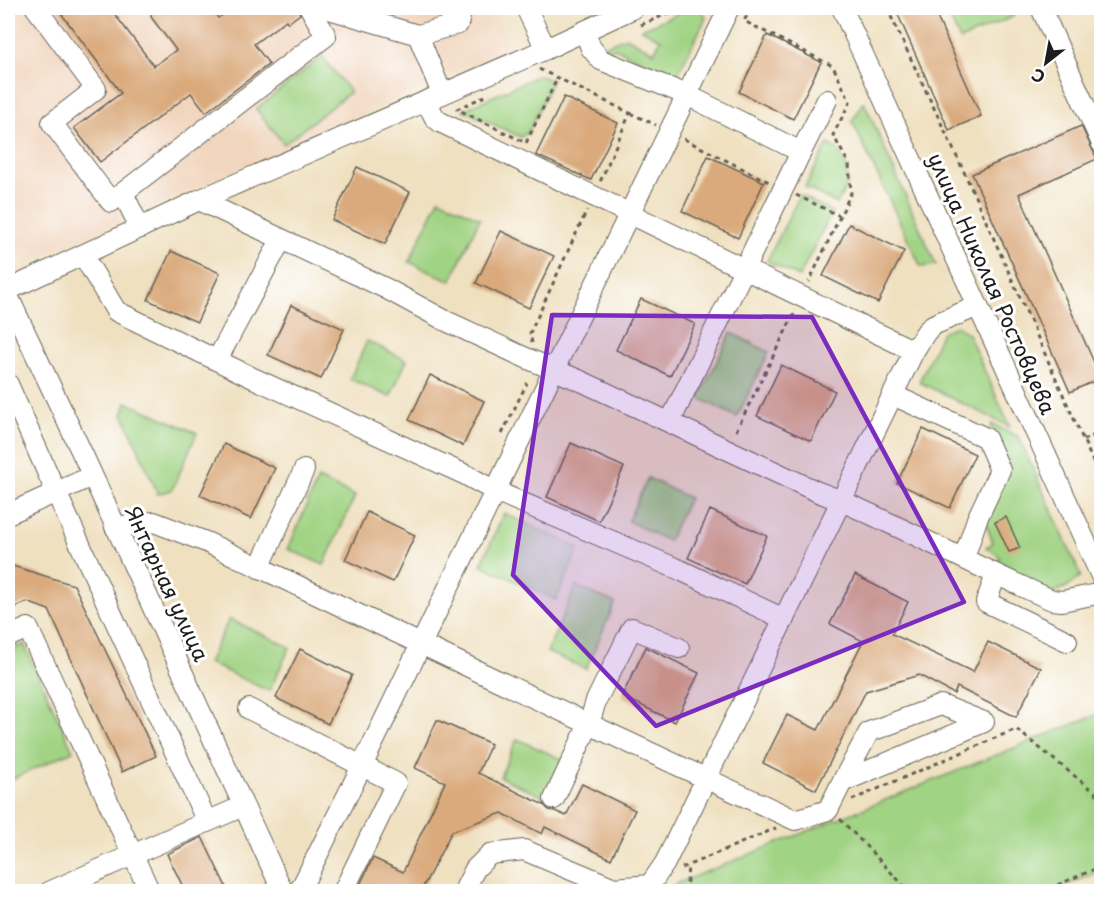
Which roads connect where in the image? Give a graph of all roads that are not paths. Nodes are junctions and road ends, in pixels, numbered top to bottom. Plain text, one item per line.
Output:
1 (36, 8) edge
2 (310, 8) edge
3 (331, 8) edge
4 (462, 8) edge
5 (526, 8) edge
6 (729, 8) edge
7 (842, 8) edge
8 (1041, 8) edge
9 (637, 16) edge
10 (585, 32) junction
11 (417, 35) junction
12 (541, 60) junction
13 (687, 95) junction
14 (434, 98) junction
15 (827, 100) dead end
16 (1101, 144) edge
17 (801, 152) junction
18 (123, 193) junction
19 (199, 200) junction
20 (629, 213) junction
21 (140, 228) junction
22 (281, 240) junction
23 (83, 255) junction
24 (745, 270) junction
25 (8, 290) edge
26 (8, 296) edge
27 (978, 306) junction
28 (914, 351) junction
29 (217, 360) junction
30 (545, 367) junction
31 (8, 384) edge
32 (893, 395) junction
33 (669, 422) junction
34 (304, 470) dead end
35 (92, 476) junction
36 (495, 491) junction
37 (56, 492) junction
38 (841, 500) junction
39 (8, 514) edge
40 (115, 527) junction
41 (964, 558) junction
42 (259, 568) junction
43 (996, 575) junction
44 (1101, 578) edge
45 (1101, 593) edge
46 (784, 619) junction
47 (8, 637) edge
48 (1067, 641) dead end
49 (421, 645) junction
50 (680, 648) dead end
51 (249, 709) dead end
52 (589, 724) junction
53 (362, 766) junction
54 (706, 778) junction
55 (842, 782) junction
56 (554, 799) dead end
57 (243, 806) junction
58 (207, 822) junction
59 (132, 854) junction
60 (80, 885) edge
61 (614, 888) junction
62 (49, 891) edge
63 (150, 891) edge
64 (283, 891) edge
65 (299, 891) edge
66 (343, 891) edge
67 (467, 891) edge
68 (586, 891) edge

1 - 18 street
2 - 18 street
3 - 11 street
4 - 11 street
5 - 12 street
6 - 13 street
7 - 27 street, улица Николая Ростовцева
8 - 16 street
9 - 10 street
10 - 12 street
10 - 13 street
11 - 14 street
12 - 14 street
13 - 17 street
13 - 20 street
14 - 19 street
14 - 20 street
15 - 17 street
17 - 24 street
18 - 21 street
19 - 21 street
19 - 22 street
20 - 24 street
20 - 30 street
21 - 23 street
22 - 29 street
22 - 30 street
23 - 25 street
23 - 29 street
24 - 28 street
24 - 33 street
26 - 35 street, Янтарная улица
27 - 28 street
27 - 44 street, улица Николая Ростовцева
28 - 32 street
29 - 36 street
30 - 33 street
30 - 36 street
31 - 37 street
32 - 38 street
32 - 41 street
33 - 38 street
34 - 42 street
35 - 37 street
35 - 40 street, Янтарная улица
36 - 46 street
36 - 49 street
37 - 39 street
37 - 58 street
38 - 41 street
38 - 46 street
40 - 42 street
40 - 57 street, Янтарная улица
41 - 43 street
42 - 49 street
43 - 45 street
43 - 48 street
46 - 54 street
47 - 59 street
49 - 52 street
49 - 53 street
50 - 52 street
51 - 53 street
52 - 54 street
52 - 56 street
53 - 65 street
53 - 66 street
54 - 55 street
54 - 61 street
55 - 55 street
57 - 58 street
57 - 64 street, Янтарная улица
58 - 59 street
59 - 60 street
59 - 63 street
60 - 62 street
61 - 67 street
61 - 68 street

